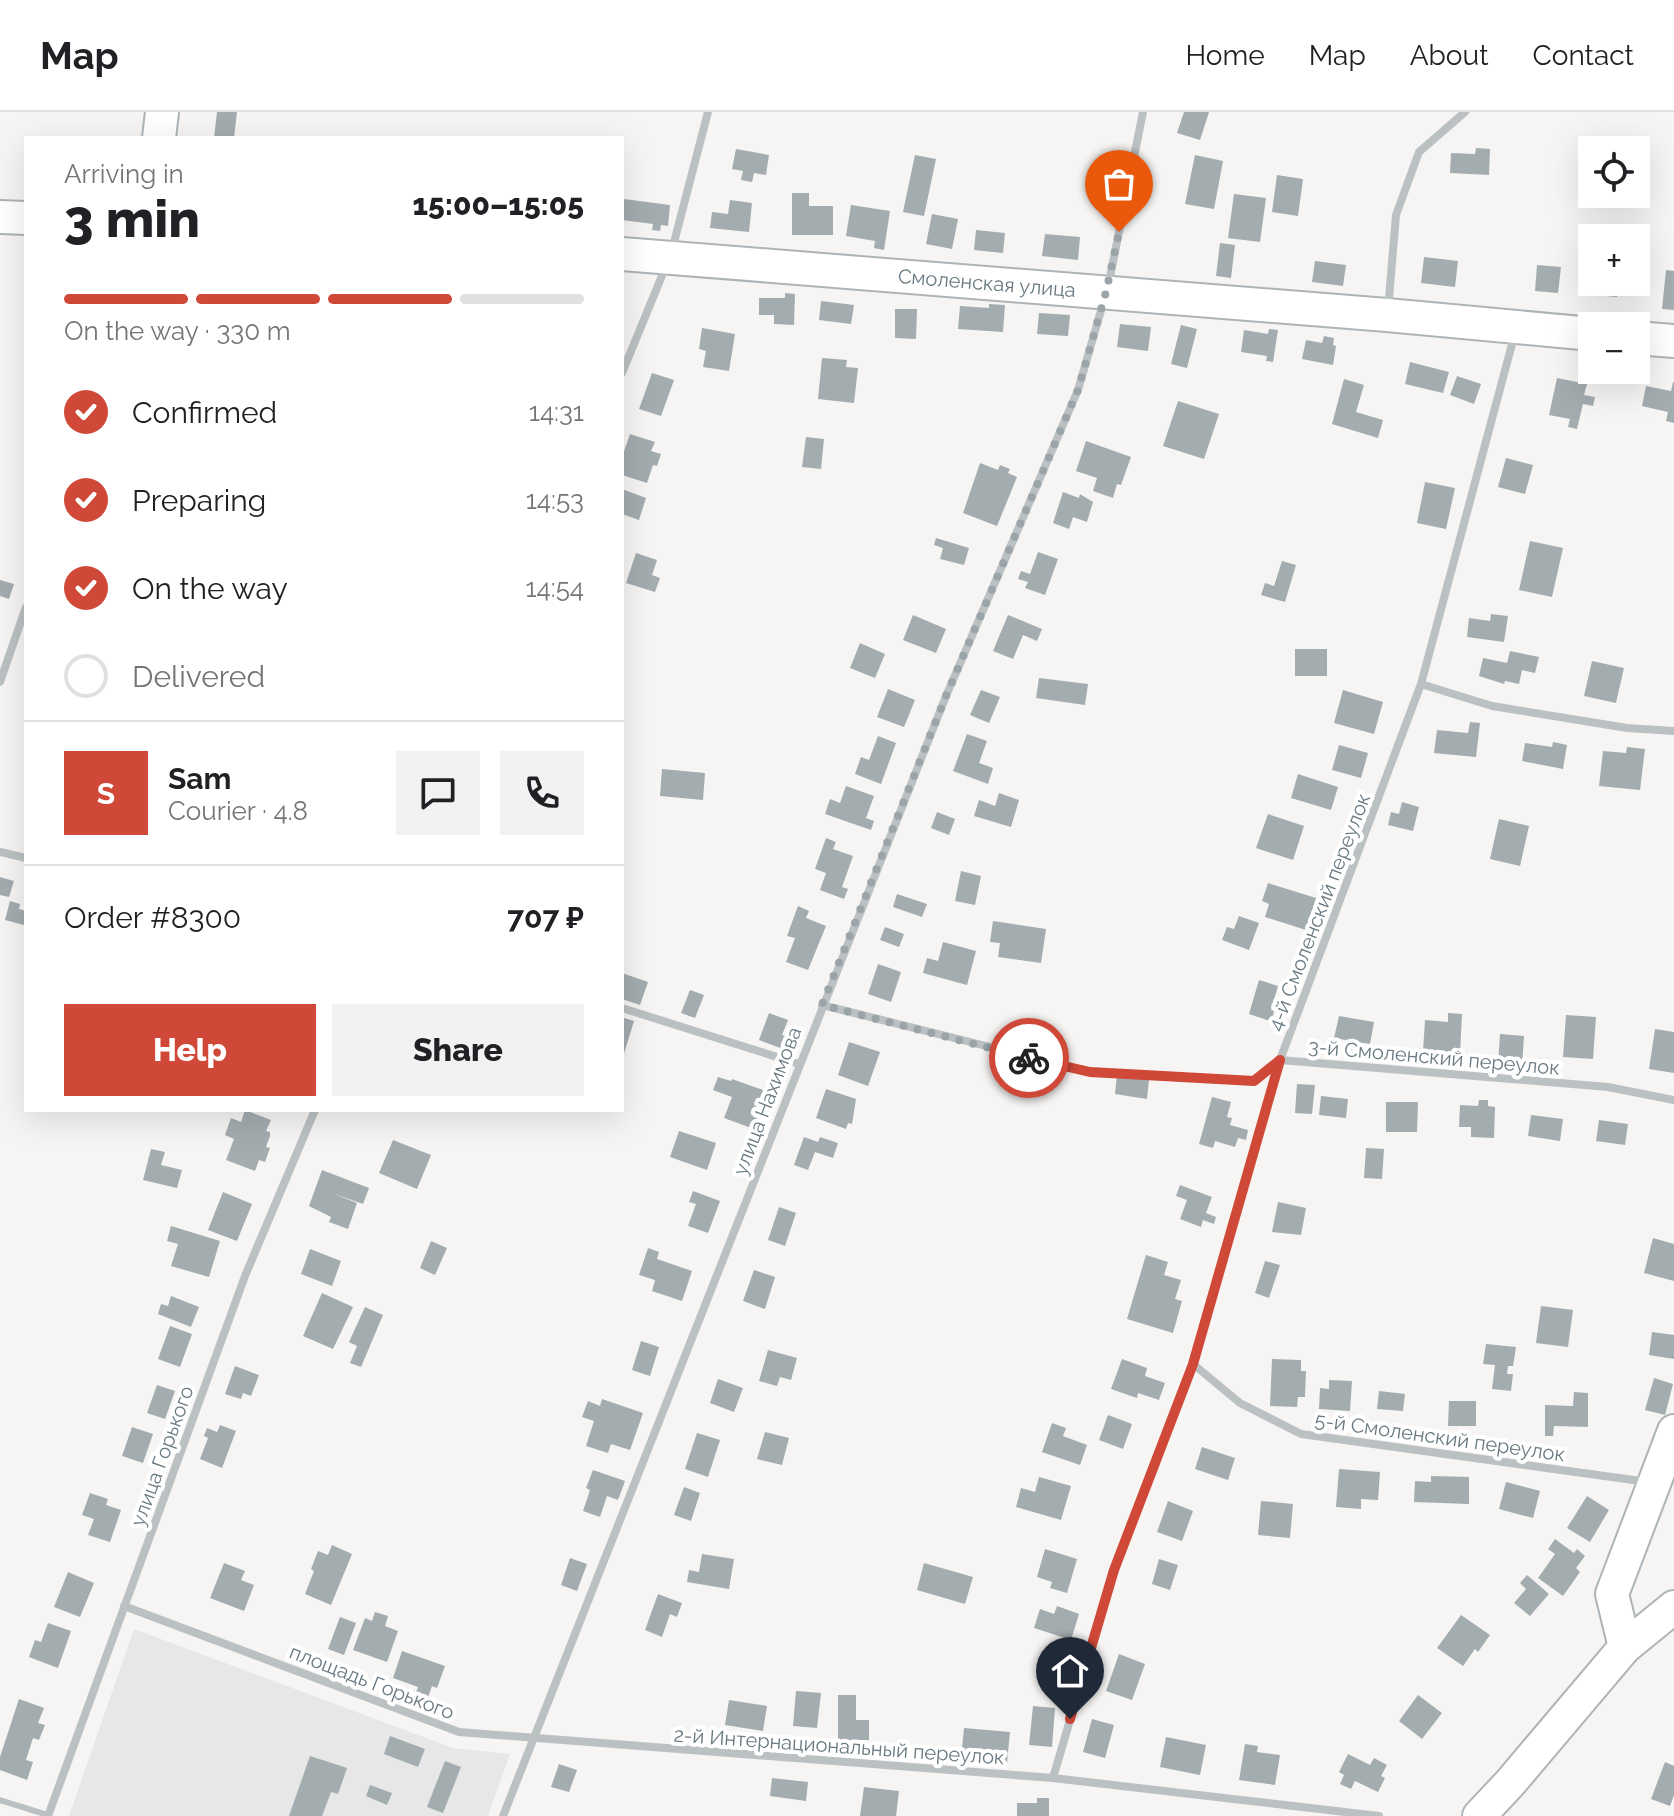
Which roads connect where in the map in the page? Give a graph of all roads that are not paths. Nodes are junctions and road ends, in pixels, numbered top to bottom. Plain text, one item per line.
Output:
1 (162, 112) edge
2 (708, 112) edge
3 (1143, 112) edge
4 (1465, 112) edge
5 (159, 136) edge
6 (0, 217) edge
7 (24, 218) edge
8 (624, 254) edge
9 (670, 256) junction
10 (1106, 292) junction
11 (1387, 315) junction
12 (1517, 328) junction
13 (1578, 333) edge
14 (1650, 339) edge
15 (1674, 341) edge
16 (624, 368) edge
17 (24, 613) edge
18 (0, 682) edge
19 (1421, 684) junction
20 (1674, 731) edge
21 (0, 852) edge
22 (24, 858) edge
23 (822, 1005) junction
24 (624, 1009) edge
25 (1280, 1060) junction
26 (799, 1064) junction
27 (1674, 1100) edge
28 (314, 1112) edge
29 (1193, 1364) junction
30 (1674, 1431) edge
31 (1654, 1483) junction
32 (124, 1606) junction
33 (1674, 1607) edge
34 (1625, 1647) junction
35 (535, 1738) junction
36 (1053, 1778) junction
37 (0, 1800) edge
38 (48, 1816) edge
39 (503, 1816) edge
40 (1379, 1816) edge
41 (1479, 1816) edge

1 - 5 street
2 - 9 street
3 - 10 street, улица Нахимова
4 - 11 street
6 - 7 street
8 - 9 street, Смоленская улица
9 - 10 street, Смоленская улица
9 - 16 street
10 - 11 street, Смоленская улица
10 - 23 street, улица Нахимова
11 - 12 street, Смоленская улица
12 - 13 street, Смоленская улица
12 - 19 street, 4-й Смоленский переулок
14 - 15 street
17 - 18 street
19 - 20 street
19 - 25 street, 4-й Смоленский переулок
21 - 22 street
23 - 25 street, 3-й Смоленский переулок
23 - 26 street, улица Нахимова
24 - 26 street
25 - 27 street, 3-й Смоленский переулок
25 - 29 street, 4-й Смоленский переулок
26 - 35 street, улица Нахимова
28 - 32 street, улица Горького
29 - 31 street, 5-й Смоленский переулок
29 - 36 street, 4-й Смоленский переулок
30 - 31 street
31 - 34 street
32 - 35 street, площадь Горького
32 - 38 street, улица Горького
33 - 34 street
34 - 41 street
35 - 36 street, 2-й Интернациональный переулок
35 - 39 street
36 - 40 street, 2-й Интернациональный переулок
37 - 38 lane

